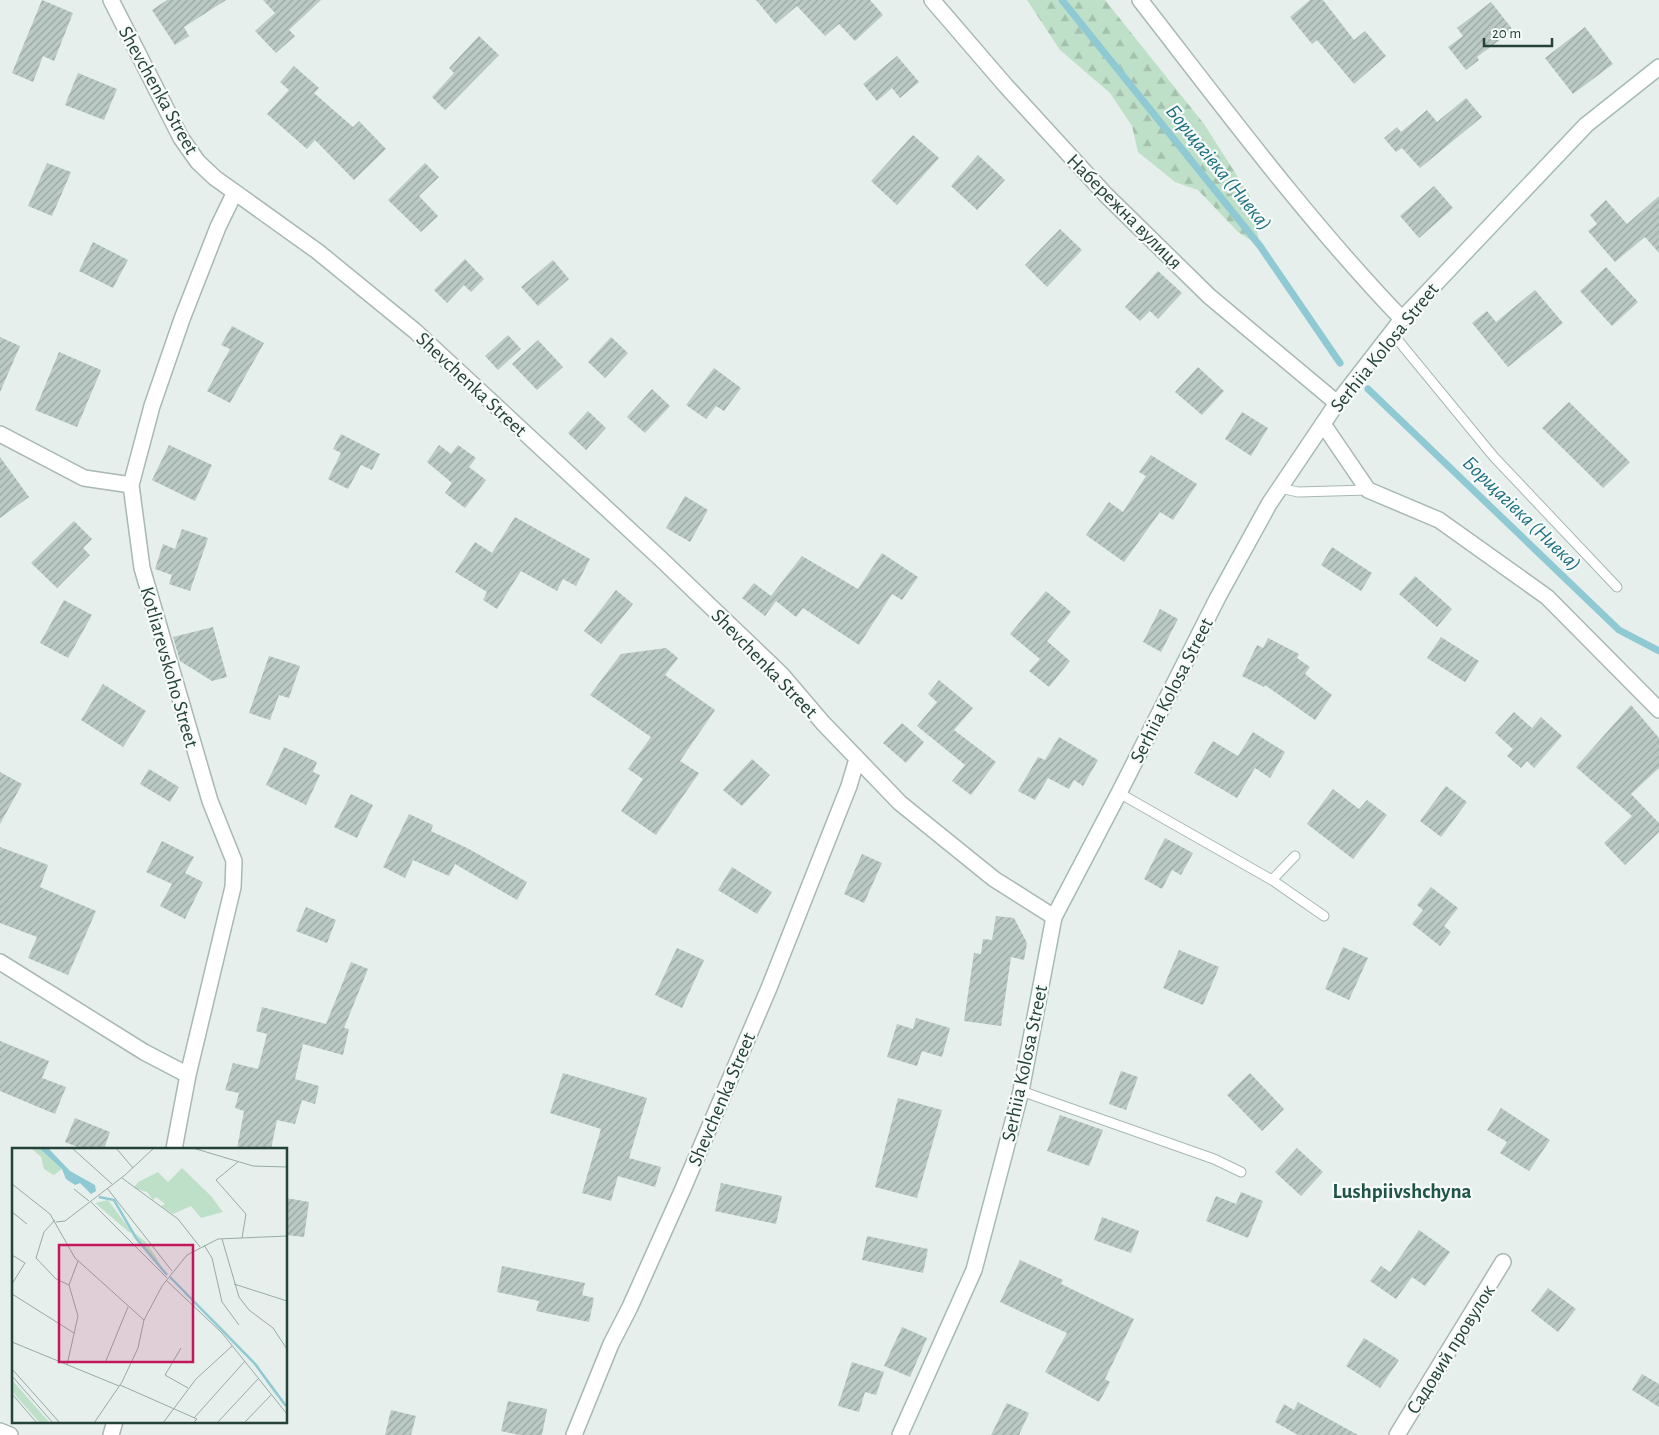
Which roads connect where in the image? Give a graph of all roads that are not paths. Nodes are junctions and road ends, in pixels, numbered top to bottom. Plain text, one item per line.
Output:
1 (111, 0) edge
2 (932, 0) edge
3 (1140, 0) edge
4 (1659, 67) edge
5 (236, 192) junction
6 (1402, 319) junction
7 (1392, 333) junction
8 (1337, 403) junction
9 (1323, 424) junction
10 (0, 434) edge
11 (131, 485) junction
12 (1280, 488) junction
13 (1368, 490) junction
14 (1617, 587) dead end
15 (1659, 710) edge
16 (856, 759) junction
17 (1119, 793) junction
18 (1295, 856) dead end
19 (1272, 880) junction
20 (1324, 916) dead end
21 (1054, 917) junction
22 (0, 962) edge
23 (188, 1075) junction
24 (1021, 1091) junction
25 (174, 1148) edge
26 (1241, 1172) dead end
27 (1503, 1262) dead end
28 (115, 1422) edge
29 (0, 1431) edge
30 (10, 1435) edge
31 (111, 1435) edge
32 (574, 1435) edge
33 (900, 1435) edge
34 (1397, 1435) edge

1 - 5 street, Shevchenka Street
2 - 8 street, Набережна вулиця
3 - 6 street
4 - 6 street, Serhiia Kolosa Street
5 - 11 street, Kotliarevskoho Street
5 - 16 street, Shevchenka Street
6 - 7 street, Serhiia Kolosa Street
7 - 8 street, Serhiia Kolosa Street
7 - 14 lane
8 - 9 street, Serhiia Kolosa Street
9 - 12 street, Serhiia Kolosa Street
9 - 13 street
10 - 11 street
11 - 23 street, Kotliarevskoho Street
12 - 13 lane
12 - 17 street, Serhiia Kolosa Street
13 - 15 street
16 - 21 street, Shevchenka Street
16 - 32 street, Shevchenka Street
17 - 19 lane
17 - 21 street, Serhiia Kolosa Street
18 - 19 lane
19 - 20 lane
21 - 24 street, Serhiia Kolosa Street
22 - 23 street
23 - 25 street, Kotliarevskoho Street
24 - 26 lane
24 - 33 street, Serhiia Kolosa Street
27 - 34 street, Садовий провулок
28 - 31 street
29 - 30 street

